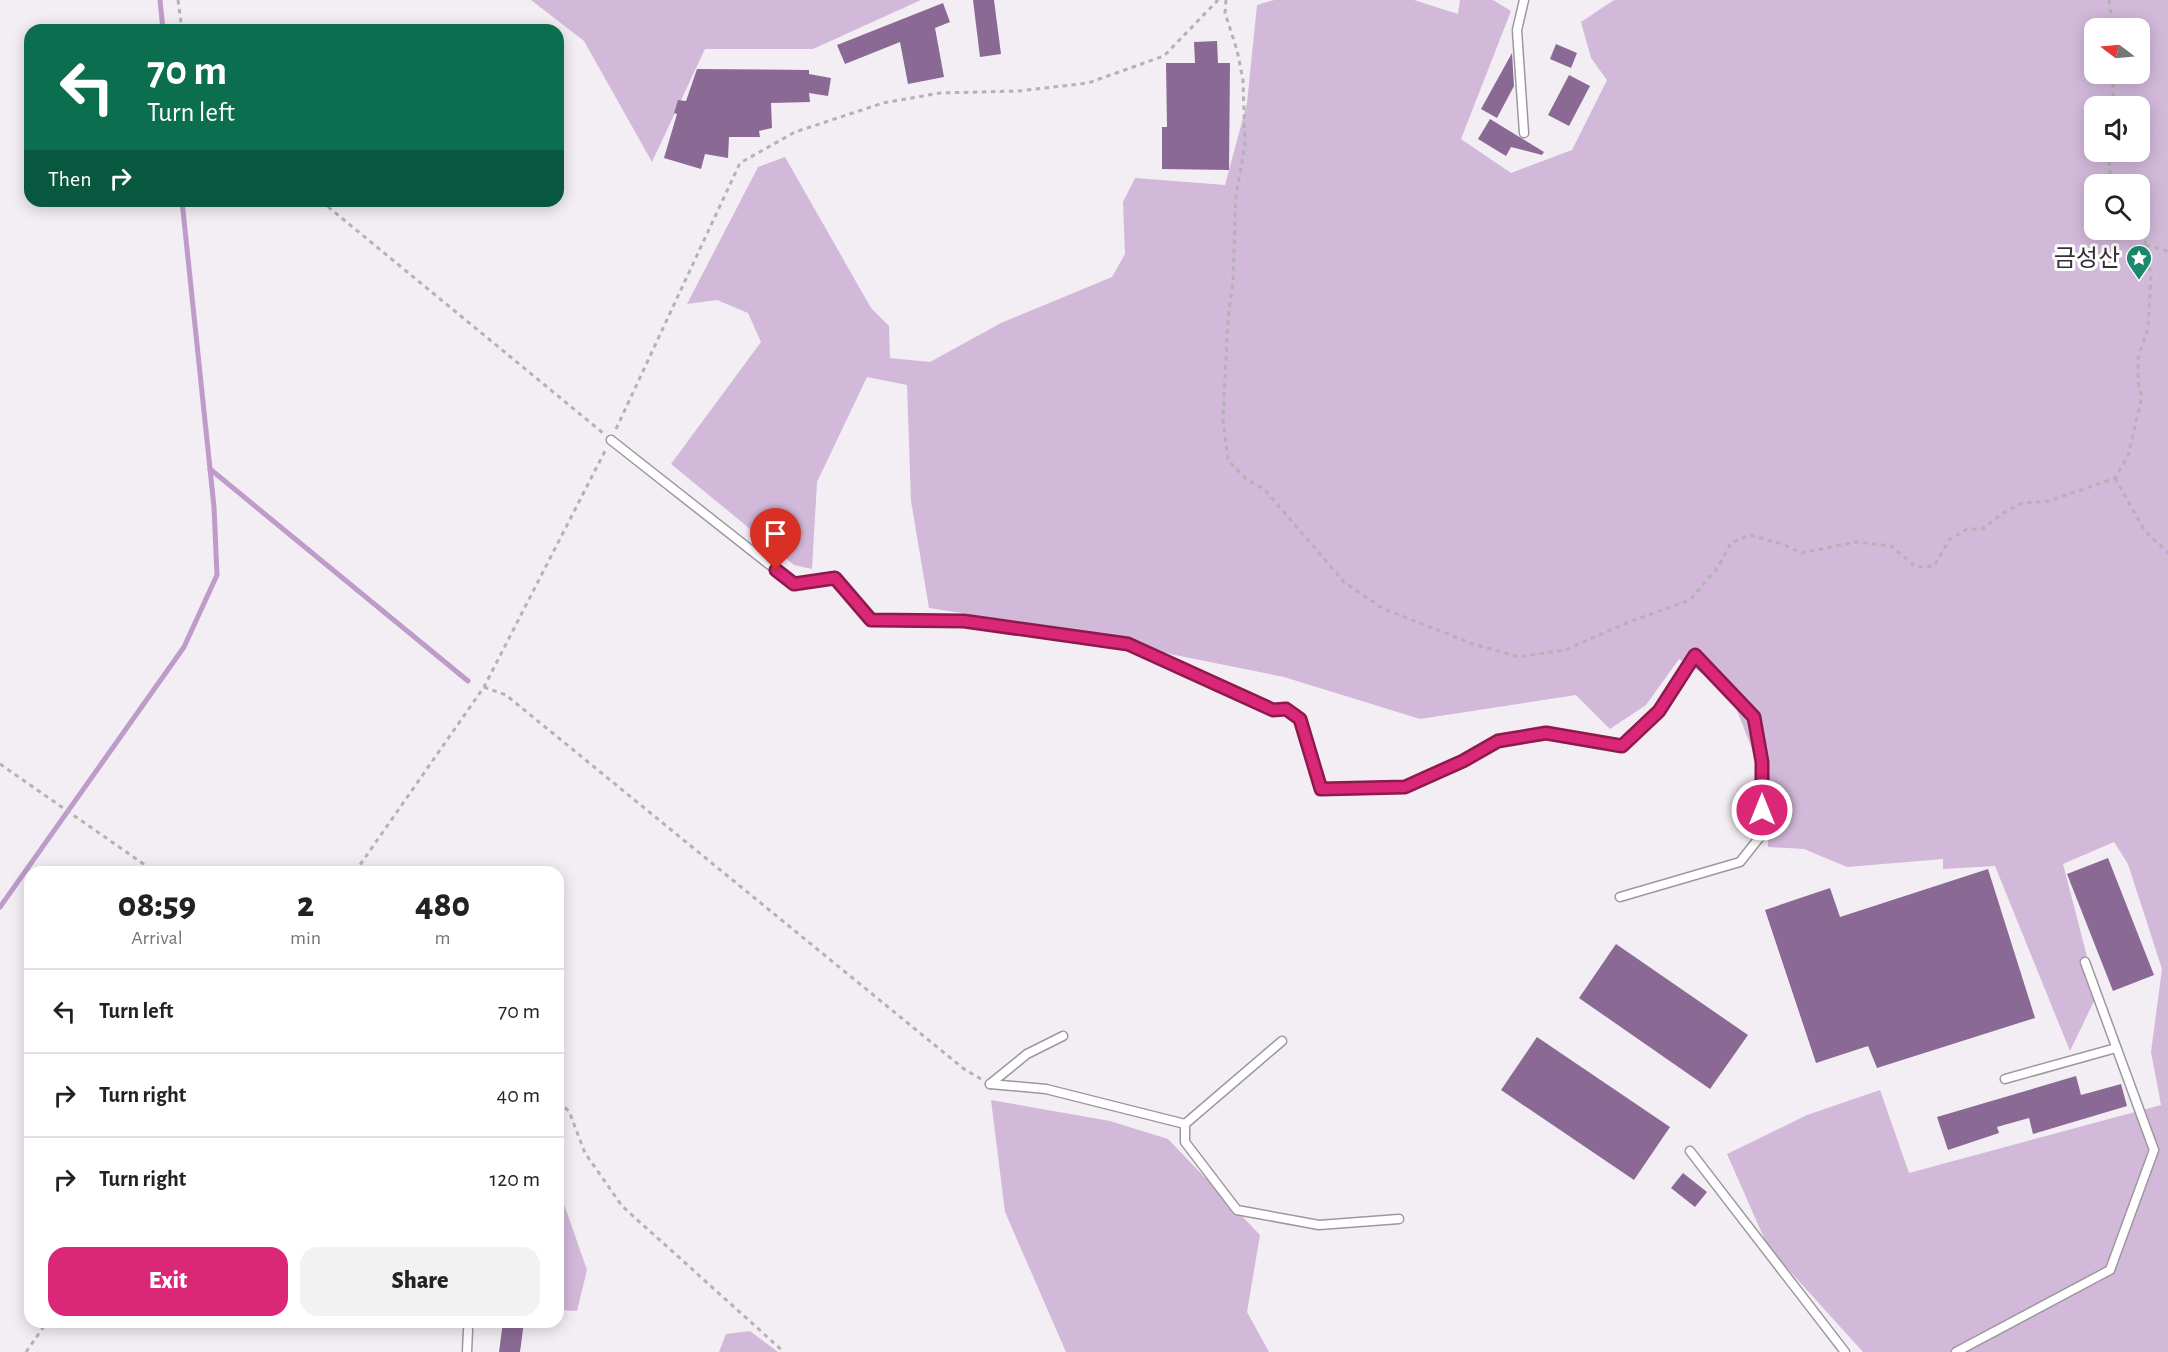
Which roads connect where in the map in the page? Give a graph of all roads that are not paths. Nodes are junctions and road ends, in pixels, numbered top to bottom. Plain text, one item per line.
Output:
1 (1524, 0) edge
2 (1524, 133) dead end
3 (611, 440) road end
4 (1620, 897) dead end
5 (2085, 962) dead end
6 (1063, 1036) dead end
7 (1282, 1041) dead end
8 (2116, 1048) junction
9 (2005, 1079) dead end
10 (1185, 1124) junction
11 (1690, 1151) dead end
12 (1399, 1219) dead end
13 (468, 1330) dead end
14 (467, 1352) edge
15 (1845, 1352) edge
16 (1956, 1352) edge

1 - 2 lane
3 - 4 lane
5 - 8 lane
6 - 10 lane
7 - 10 lane
8 - 9 lane
8 - 16 lane
10 - 12 lane
11 - 15 lane
13 - 14 lane

